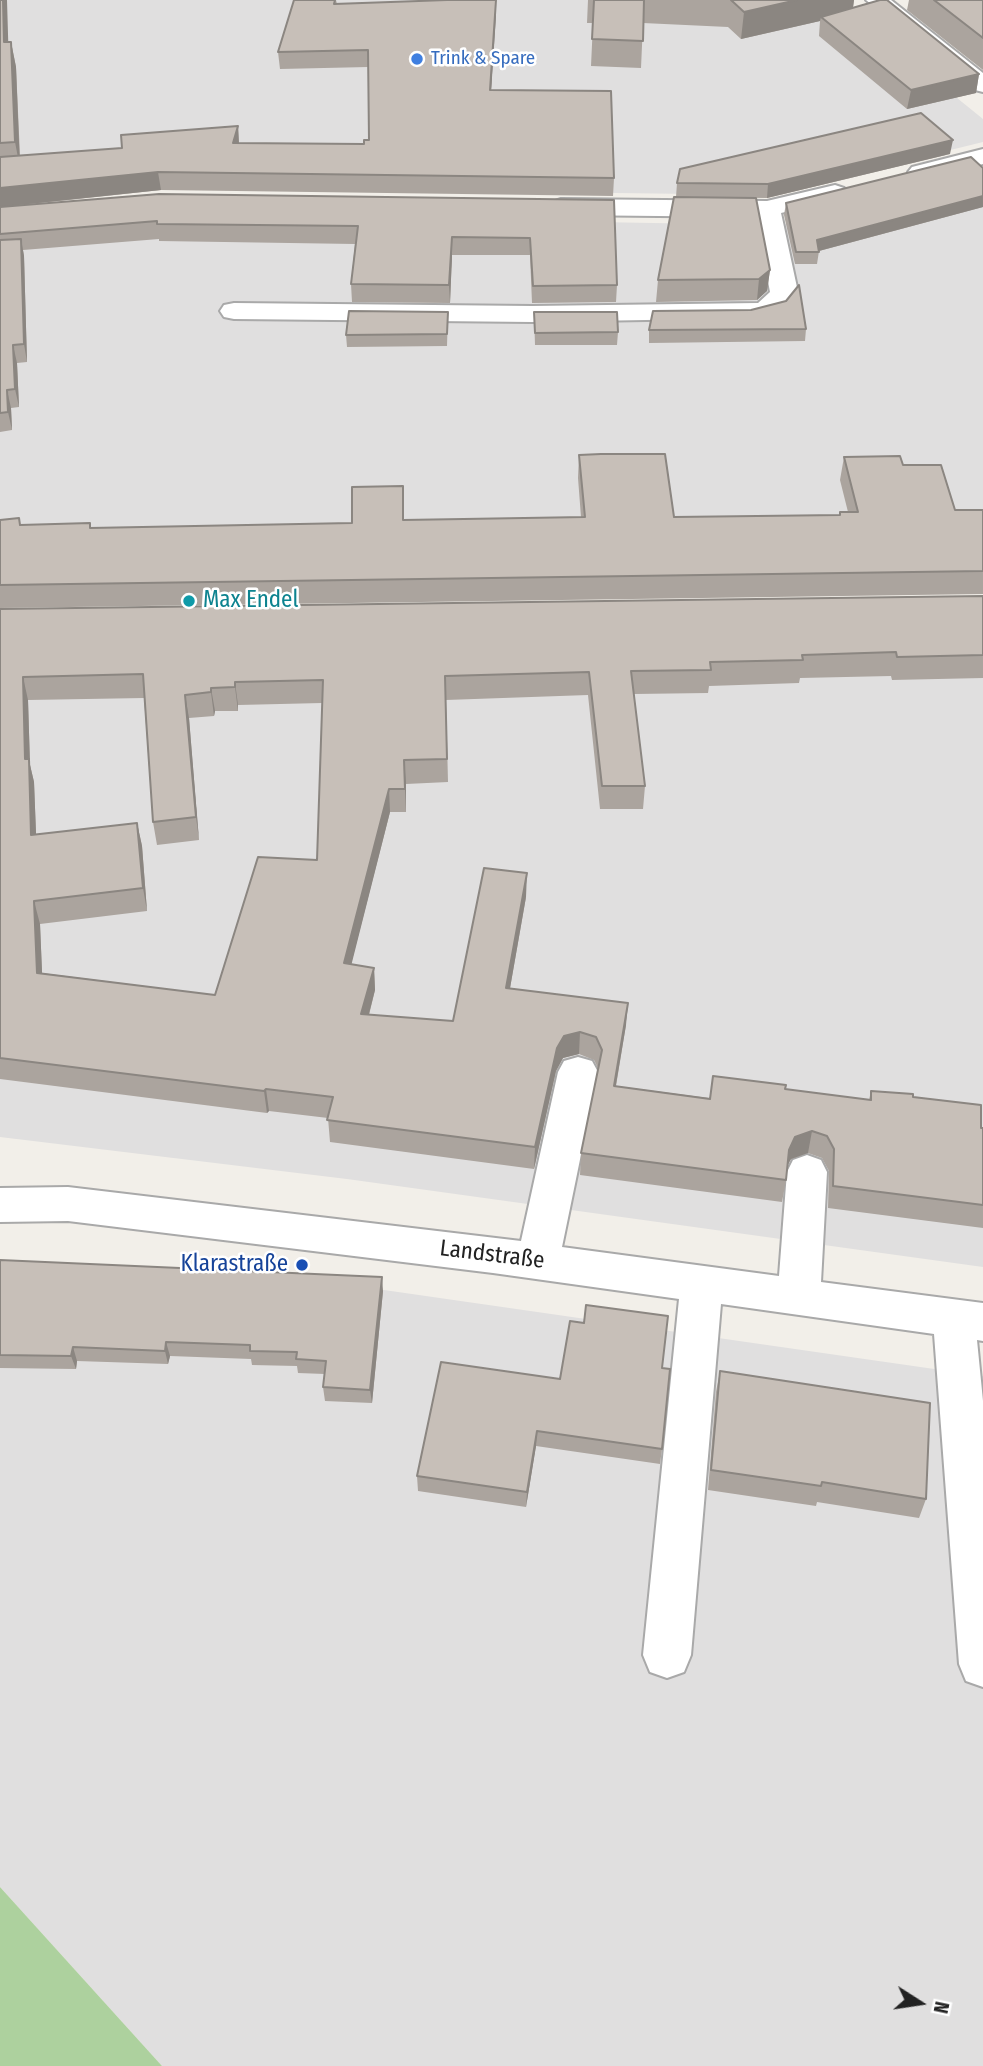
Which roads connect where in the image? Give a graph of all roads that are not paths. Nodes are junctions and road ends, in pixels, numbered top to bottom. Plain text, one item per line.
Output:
1 (877, 0) edge
2 (983, 85) edge
3 (983, 156) edge
4 (902, 176) edge
5 (861, 186) edge
6 (533, 206) edge
7 (767, 209) junction
8 (234, 311) dead end
9 (578, 1072) dead end
10 (807, 1172) dead end
11 (0, 1205) edge
12 (538, 1261) junction
13 (702, 1283) junction
14 (799, 1297) junction
15 (969, 1320) edge
16 (667, 1655) dead end
17 (983, 1664) edge

1 - 2 street
3 - 4 street
5 - 7 street
6 - 7 street
7 - 8 street
9 - 12 street
10 - 14 street
11 - 12 street, Landstraße
12 - 13 street, Landstraße
13 - 14 street, Landstraße
13 - 16 street
14 - 15 street, Landstraße
15 - 17 street

